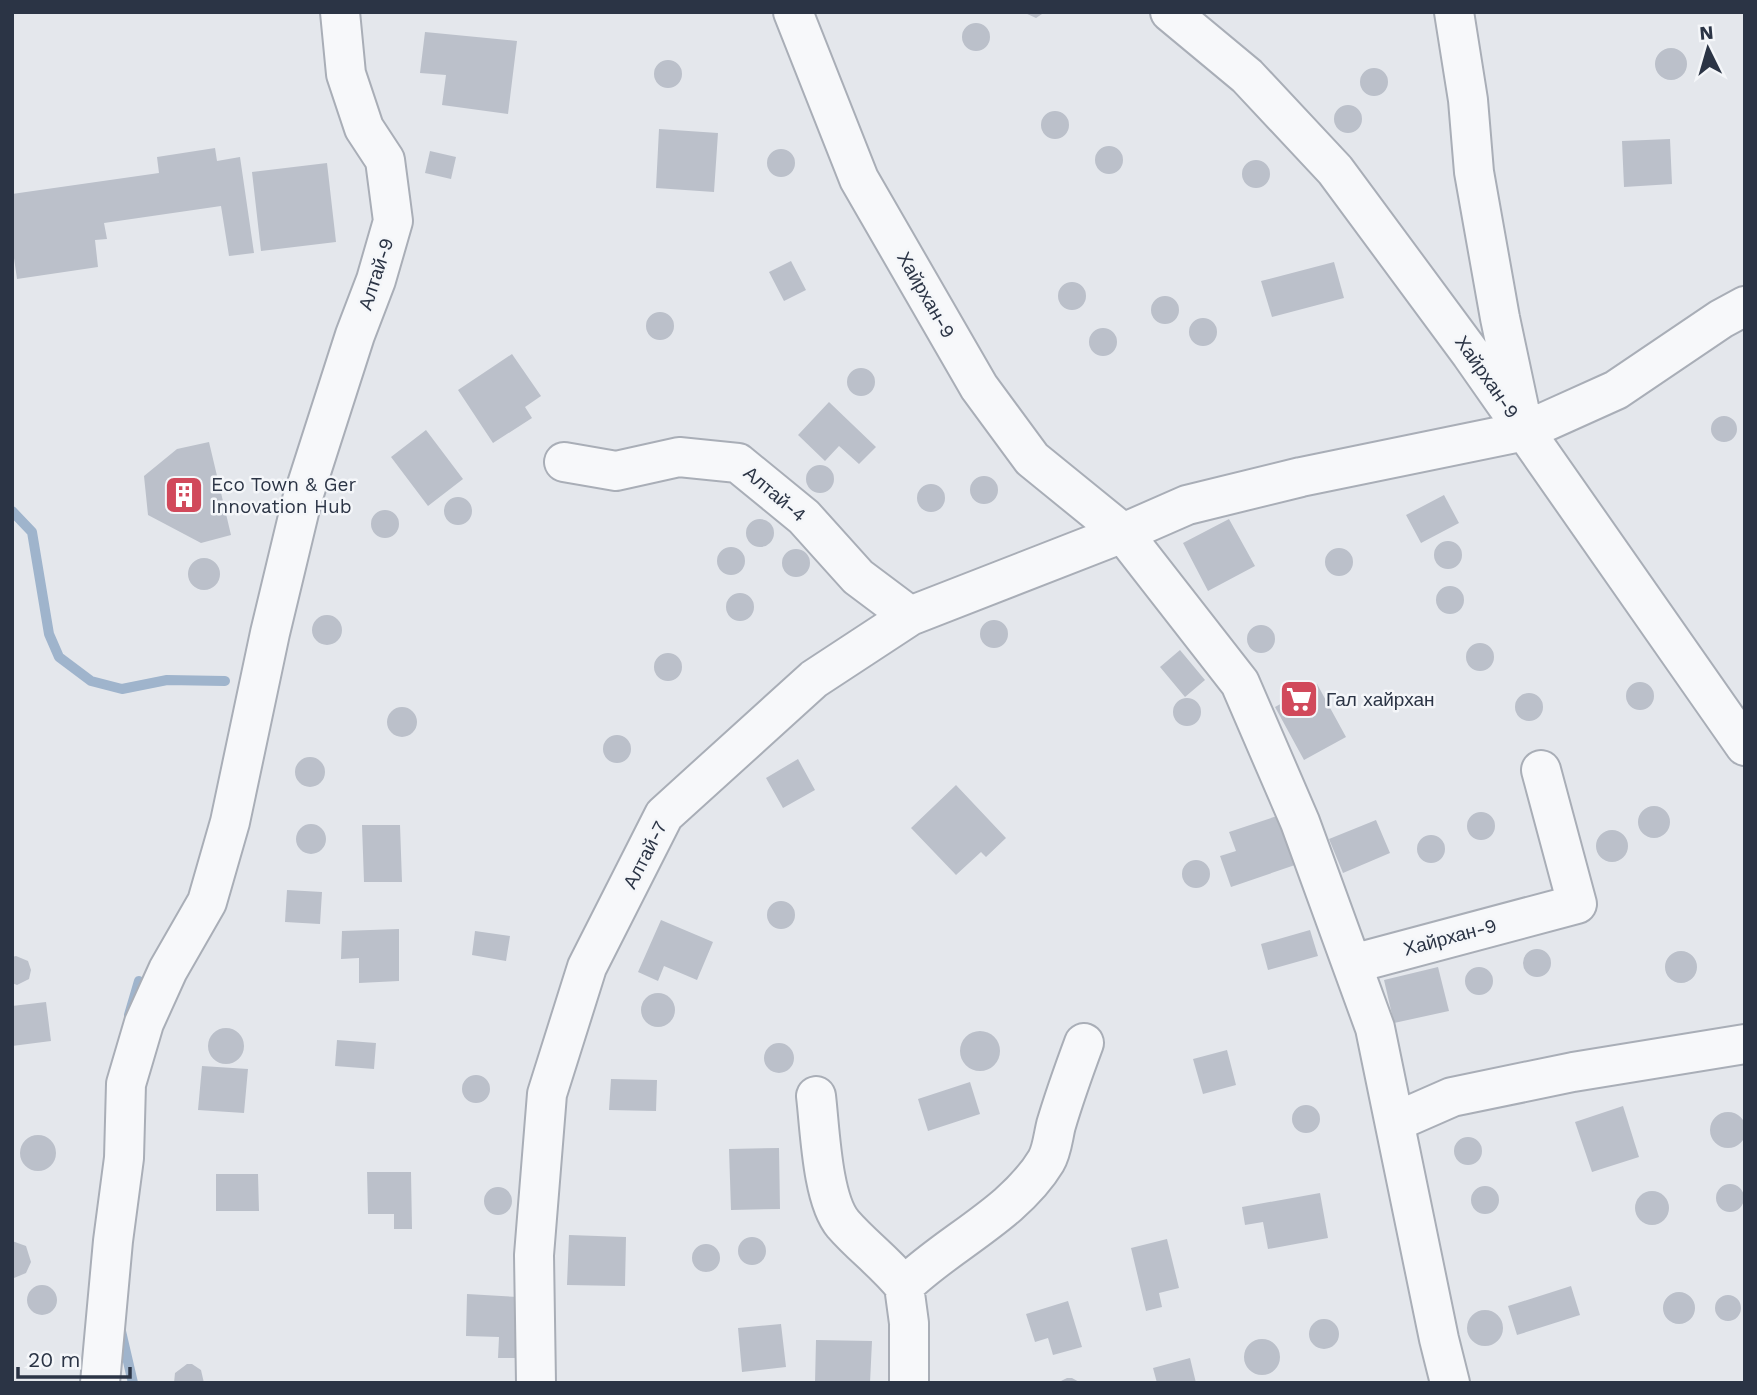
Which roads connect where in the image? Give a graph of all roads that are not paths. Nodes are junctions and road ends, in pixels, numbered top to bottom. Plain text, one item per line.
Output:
1 (340, 12) edge
2 (793, 12) edge
3 (1170, 12) edge
4 (1454, 12) edge
5 (1745, 306) edge
6 (1525, 431) junction
7 (564, 462) dead end
8 (1123, 533) junction
9 (910, 617) junction
10 (1745, 746) edge
11 (1541, 770) dead end
12 (1352, 964) junction
13 (1084, 1043) dead end
14 (1745, 1044) edge
15 (816, 1096) dead end
16 (1395, 1122) junction
17 (904, 1286) junction
18 (100, 1383) edge
19 (536, 1383) edge
20 (909, 1383) edge
21 (1450, 1383) edge

1 - 18 street, Алтай-9
2 - 8 street, Хайрхан-9
3 - 6 street, Хайрхан-9
4 - 6 street
5 - 6 street
6 - 8 street, Хайрхан-9
6 - 10 street, Хайрхан-9
7 - 9 street, Алтай-4
8 - 9 street, Алтай-7
8 - 12 street, Хайрхан-9
9 - 19 street, Алтай-7
11 - 12 street, Хайрхан-9
12 - 16 street, Хайрхан-9
13 - 17 street
14 - 16 street
15 - 17 street
16 - 21 street, Хайрхан-9
17 - 20 street

